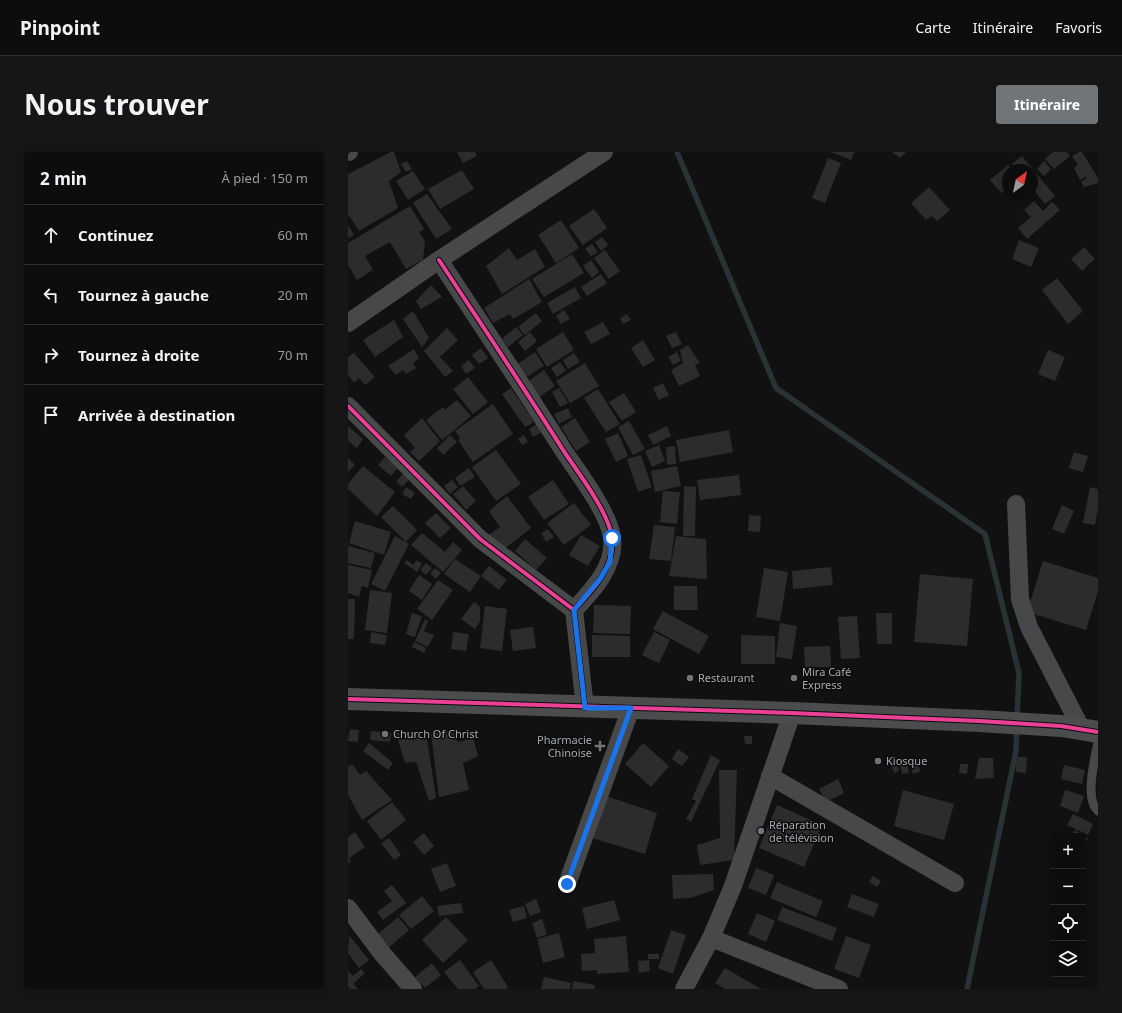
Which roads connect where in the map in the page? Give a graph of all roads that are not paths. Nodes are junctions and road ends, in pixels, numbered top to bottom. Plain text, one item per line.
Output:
1 (604, 152) edge
2 (439, 260) junction
3 (348, 323) edge
4 (348, 406) edge
5 (1016, 504) dead end
6 (574, 610) junction
7 (348, 699) edge
8 (585, 708) junction
9 (631, 708) junction
10 (792, 713) junction
11 (1089, 730) edge
12 (1098, 742) edge
13 (770, 776) junction
14 (1098, 811) edge
15 (955, 883) dead end
16 (567, 884) dead end
17 (348, 908) edge
18 (711, 938) junction
19 (413, 989) edge
20 (684, 989) edge
21 (838, 989) edge

1 - 2 street
2 - 3 street
2 - 6 street
4 - 6 street
5 - 11 street
6 - 8 street
7 - 8 street
8 - 9 street
9 - 10 street
9 - 16 street
10 - 11 street
10 - 13 street
12 - 14 lane
13 - 15 street
13 - 18 street
17 - 19 street
18 - 20 street
18 - 21 street

